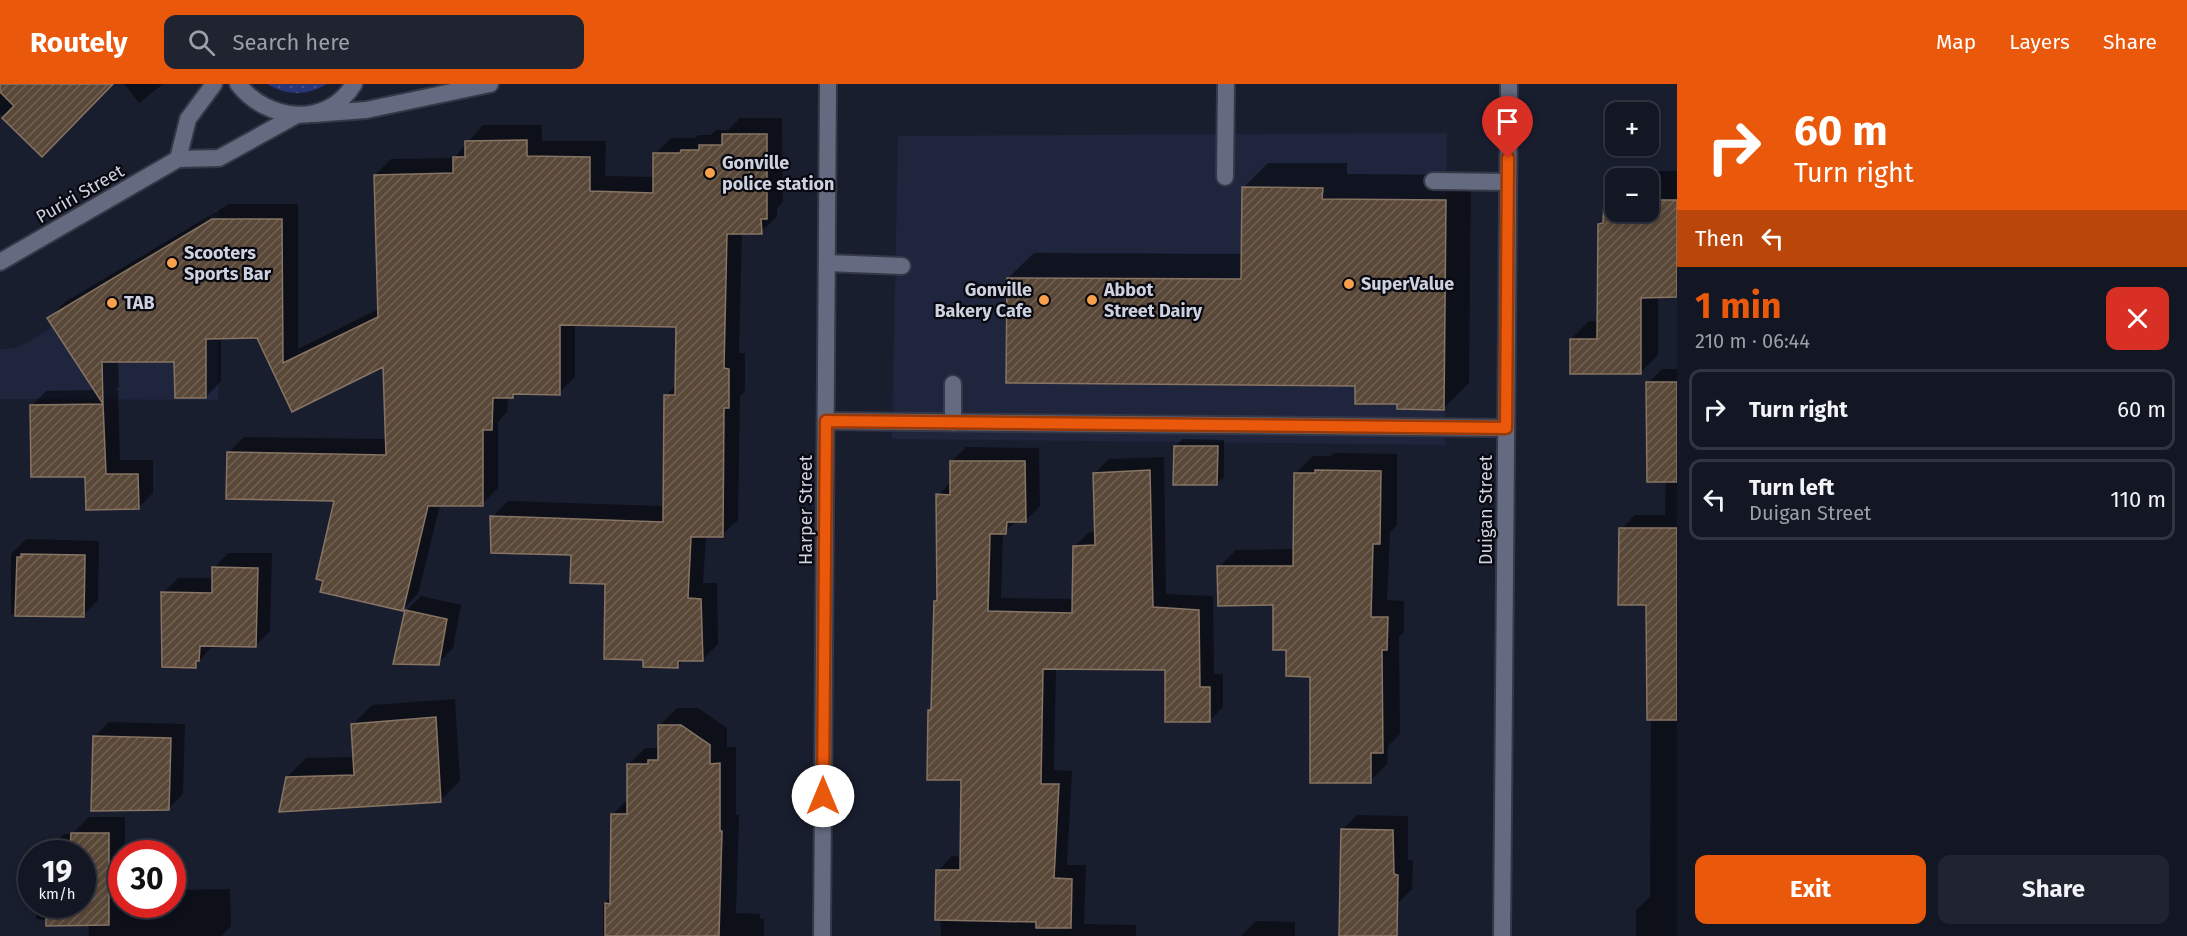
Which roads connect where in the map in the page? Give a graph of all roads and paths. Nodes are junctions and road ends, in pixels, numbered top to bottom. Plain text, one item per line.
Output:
1 (214, 84) edge
2 (238, 84) edge
3 (354, 84) edge
4 (490, 84) edge
5 (828, 84) edge
6 (1226, 84) edge
7 (1509, 84) edge
8 (313, 114) junction
9 (295, 116) junction
10 (178, 159) junction
11 (1225, 177) dead end
12 (1433, 181) dead end
13 (1508, 182) junction
14 (0, 262) edge
15 (827, 263) junction
16 (902, 266) dead end
17 (953, 384) dead end
18 (826, 421) junction
19 (953, 423) junction
20 (1506, 428) junction
21 (822, 936) edge
22 (1502, 936) edge

1 - 10 street
2 - 9 street
3 - 8 street
4 - 8 street
5 - 15 street, Harper Street
6 - 11 street
7 - 13 street, Duigan Street
8 - 9 street
9 - 10 street, Puriri Street
10 - 14 street, Puriri Street
12 - 13 street
13 - 20 street, Duigan Street
15 - 16 street
15 - 18 street, Harper Street
17 - 19 street
18 - 19 street
18 - 21 street, Harper Street
19 - 20 street
20 - 22 street, Duigan Street

